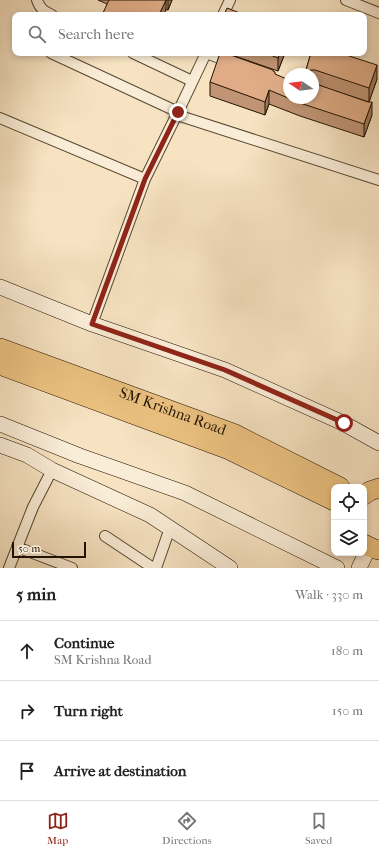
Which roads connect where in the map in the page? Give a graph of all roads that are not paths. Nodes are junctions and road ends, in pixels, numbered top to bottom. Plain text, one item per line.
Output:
1 (37, 0) edge
2 (230, 0) edge
3 (346, 0) edge
4 (45, 12) edge
5 (224, 12) edge
6 (379, 13) edge
7 (57, 56) edge
8 (139, 56) edge
9 (204, 56) edge
10 (214, 56) edge
11 (240, 65) edge
12 (192, 81) junction
13 (178, 113) junction
14 (0, 118) edge
15 (145, 179) junction
16 (379, 180) edge
17 (0, 286) edge
18 (92, 324) junction
19 (0, 348) edge
20 (0, 365) edge
21 (0, 424) edge
22 (379, 443) edge
23 (0, 445) edge
24 (52, 470) junction
25 (334, 484) edge
26 (379, 488) edge
27 (367, 493) edge
28 (331, 500) edge
29 (170, 528) junction
30 (105, 536) dead end
31 (17, 547) junction
32 (371, 547) edge
33 (9, 568) edge
34 (72, 568) edge
35 (154, 568) edge
36 (230, 568) edge
37 (337, 568) edge
38 (359, 568) edge

1 - 4 street
2 - 5 street
3 - 6 street
7 - 13 street
8 - 12 street
9 - 12 street
10 - 11 street
12 - 13 street
13 - 15 street
13 - 16 street
14 - 15 street
15 - 18 street
17 - 18 street
18 - 22 street
19 - 25 highway, SM Krishna Road
20 - 28 highway, SM Krishna Road
21 - 37 street
23 - 24 street
24 - 29 street
24 - 31 street
26 - 27 highway
29 - 35 street
29 - 36 street
30 - 35 street
31 - 33 street
31 - 34 street
32 - 38 street

